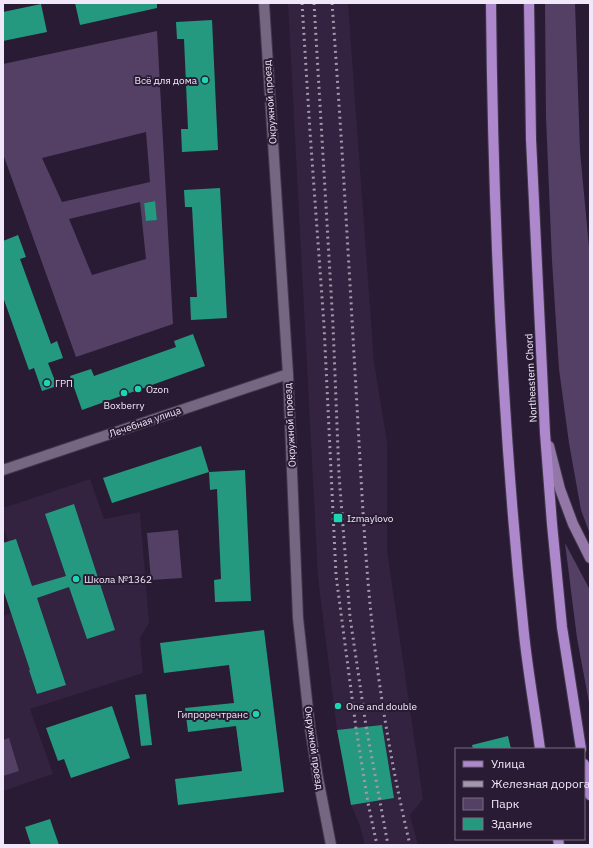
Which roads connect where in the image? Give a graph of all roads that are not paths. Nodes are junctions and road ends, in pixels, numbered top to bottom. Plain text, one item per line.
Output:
1 (264, 3) edge
2 (491, 3) edge
3 (529, 3) edge
4 (288, 374) junction
5 (545, 434) junction
6 (3, 470) edge
7 (590, 558) edge
8 (540, 748) edge
9 (581, 748) edge
10 (585, 769) edge
11 (590, 795) edge
12 (331, 845) edge

1 - 4 street, Окружной проезд
2 - 8 main road
3 - 5 main road, Northeastern Chord
4 - 6 street, Лечебная улица
4 - 12 street, Окружной проезд
5 - 7 main road
5 - 9 main road, Northeastern Chord
10 - 11 main road

